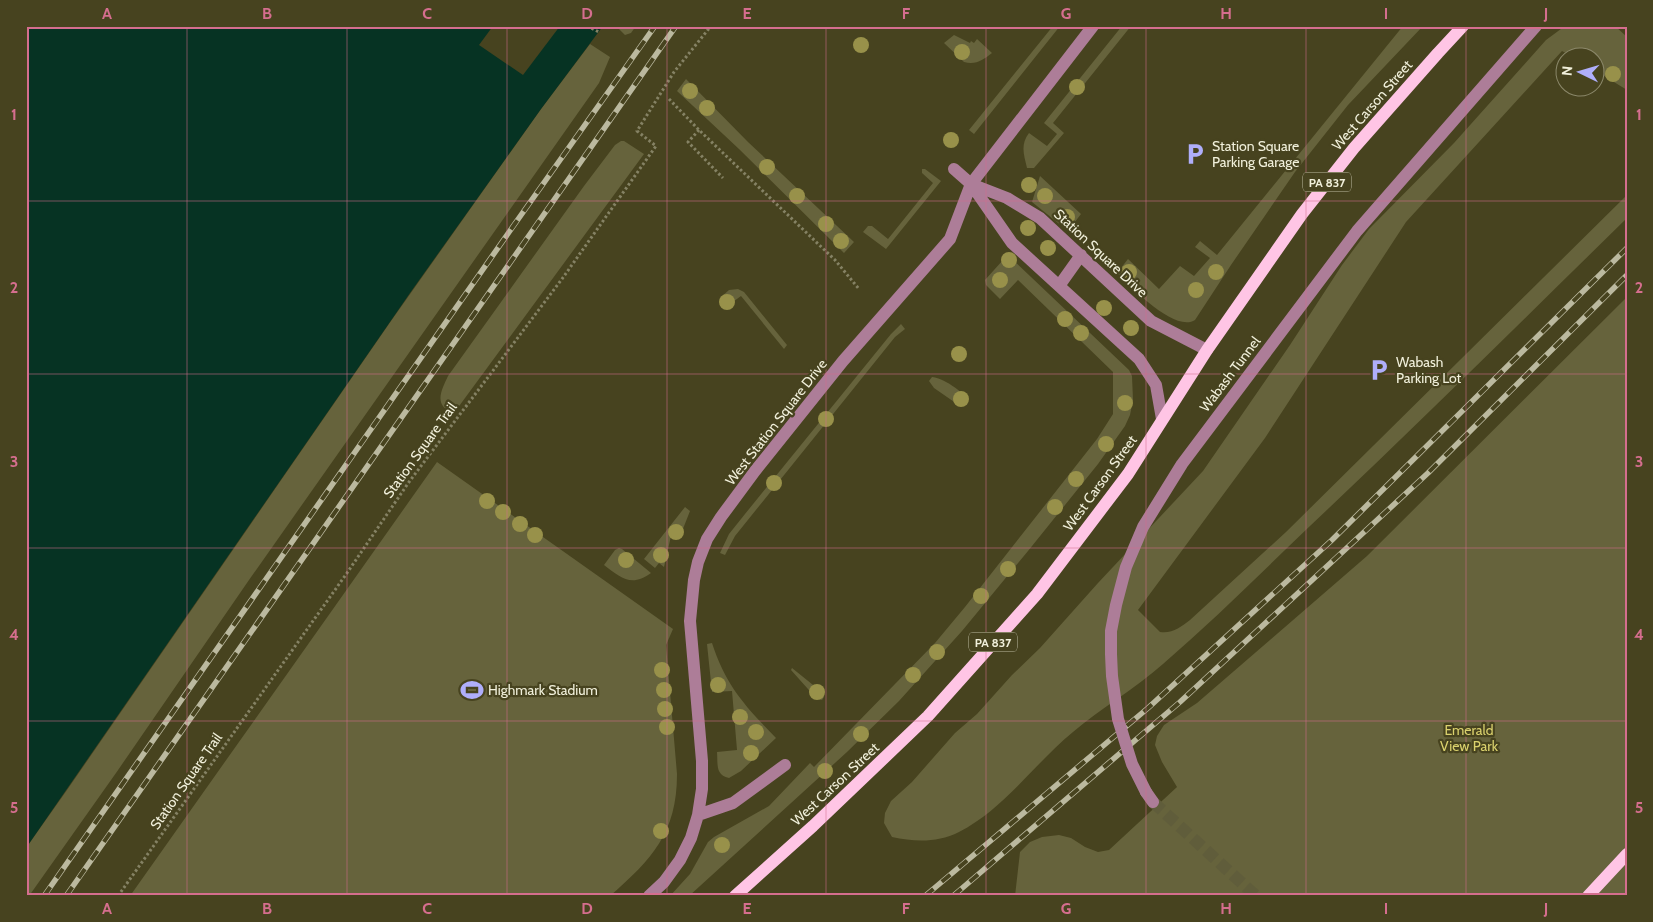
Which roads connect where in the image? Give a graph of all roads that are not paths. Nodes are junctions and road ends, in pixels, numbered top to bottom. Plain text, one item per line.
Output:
1 (1093, 26) edge
2 (1463, 26) edge
3 (1536, 26) edge
4 (954, 169) dead end
5 (971, 184) junction
6 (1081, 255) junction
7 (1059, 286) junction
8 (1207, 350) junction
9 (1162, 419) junction
10 (785, 765) dead end
11 (1149, 797) tunnel mouth
12 (698, 815) junction
13 (1627, 854) edge
14 (648, 896) edge
15 (735, 896) edge
16 (1588, 896) edge

1 - 5 street, West Station Square Drive
2 - 8 main road, West Carson Street / PA 837
3 - 11 street, Wabash Tunnel, bridge
4 - 5 street
5 - 6 street, Station Square Drive
5 - 7 street
5 - 12 street, West Station Square Drive
6 - 7 street
6 - 8 street, Station Square Drive
7 - 9 street
8 - 9 main road, West Carson Street / PA 837
9 - 15 main road, West Carson Street / PA 837
10 - 12 street
12 - 14 street, West Station Square Drive
13 - 16 main road

